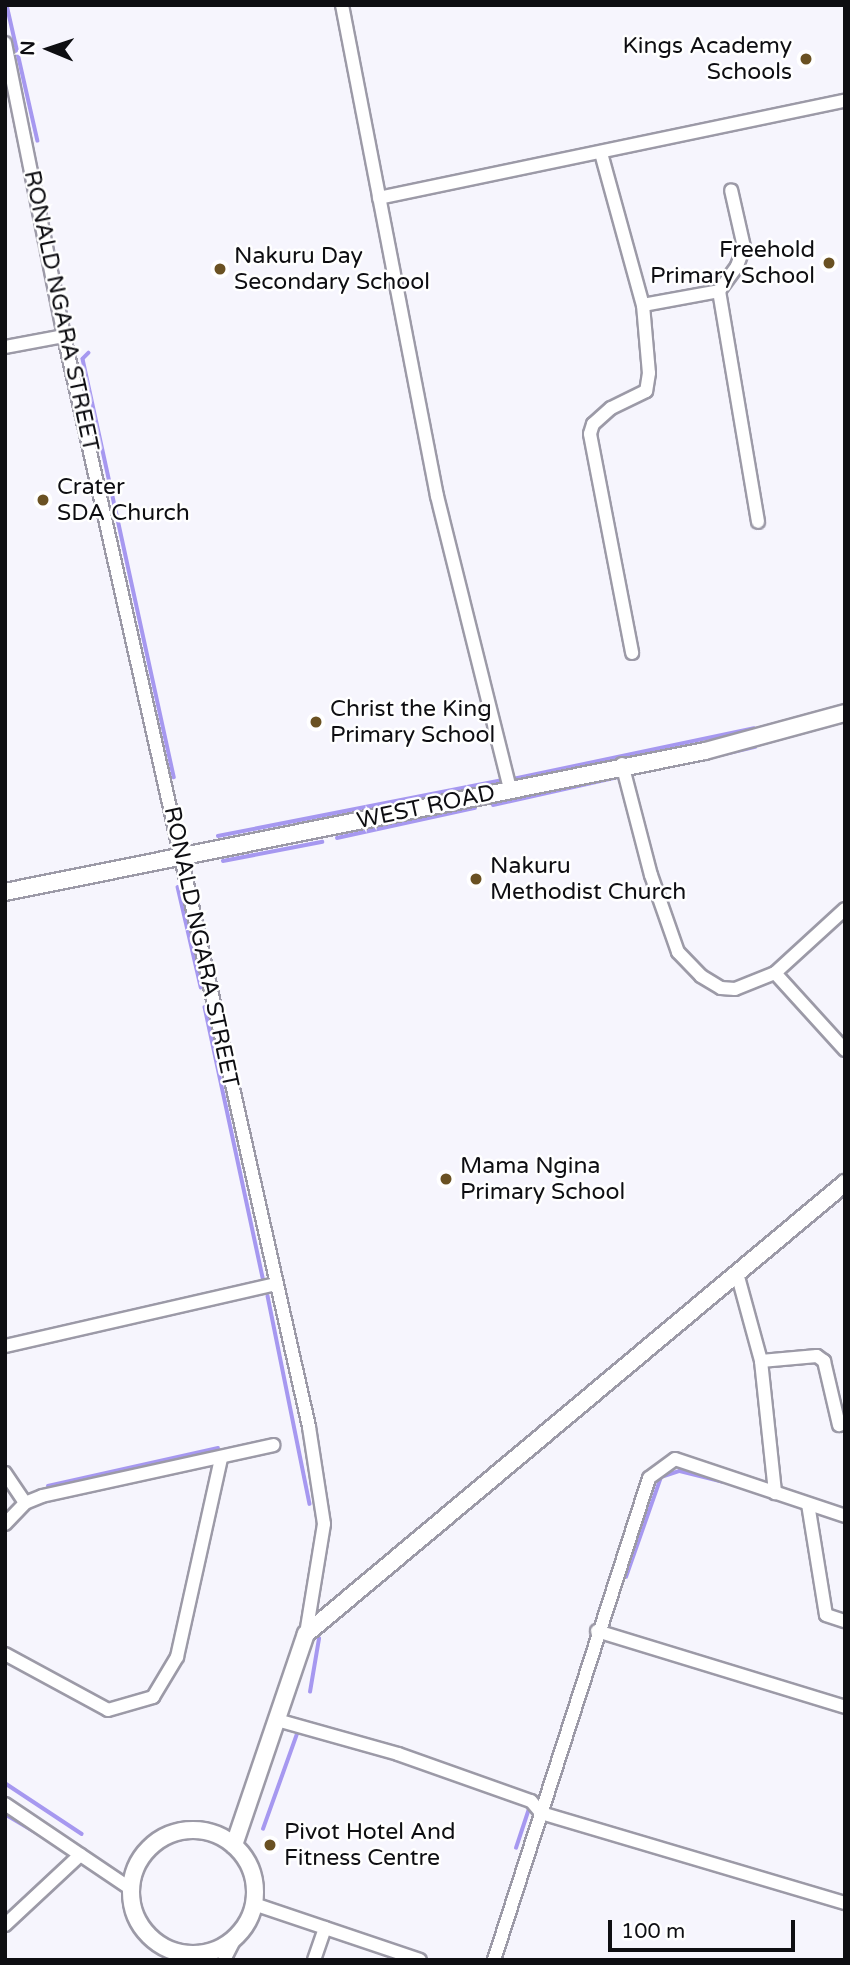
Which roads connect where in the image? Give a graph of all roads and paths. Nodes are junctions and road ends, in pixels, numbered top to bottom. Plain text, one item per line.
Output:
1 (342, 5) edge
2 (5, 43) edge
3 (845, 101) edge
4 (601, 153) junction
5 (731, 190) dead end
6 (379, 198) junction
7 (719, 291) junction
8 (643, 305) junction
9 (64, 336) junction
10 (5, 347) edge
11 (758, 522) dead end
12 (632, 653) dead end
13 (845, 713) edge
14 (622, 764) junction
15 (510, 789) junction
16 (183, 855) junction
17 (5, 892) edge
18 (845, 909) edge
19 (775, 973) junction
20 (845, 1050) edge
21 (845, 1183) edge
22 (737, 1273) junction
23 (275, 1284) junction
24 (5, 1346) edge
25 (761, 1361) junction
26 (839, 1426) dead end
27 (272, 1445) dead end
28 (221, 1458) junction
29 (5, 1473) edge
30 (775, 1493) junction
31 (25, 1503) junction
32 (808, 1504) junction
33 (845, 1516) edge
34 (5, 1524) edge
35 (845, 1621) edge
36 (597, 1631) junction
37 (306, 1634) junction
38 (5, 1654) edge
39 (845, 1707) edge
40 (277, 1720) junction
41 (5, 1804) edge
42 (541, 1813) junction
43 (234, 1844) junction
44 (80, 1855) junction
45 (128, 1887) junction
46 (845, 1903) edge
47 (254, 1904) junction
48 (5, 1925) edge
49 (325, 1928) junction
50 (236, 1936) junction
51 (182, 1957) edge
52 (224, 1960) edge
53 (314, 1960) edge
54 (420, 1960) edge
55 (494, 1960) edge

1 - 6 street
2 - 9 street, RONALD NGARA STREET
3 - 4 street
4 - 6 street
4 - 8 street
5 - 7 street
6 - 15 street
7 - 8 street
7 - 11 street
8 - 12 street
9 - 10 street
9 - 16 street, RONALD NGARA STREET
13 - 14 street, WEST ROAD
14 - 15 street, WEST ROAD
14 - 19 street
15 - 16 street, WEST ROAD
16 - 17 street, WEST ROAD
16 - 23 street, RONALD NGARA STREET
18 - 19 street
19 - 20 street
21 - 22 street
22 - 25 street
22 - 37 street
23 - 24 street
23 - 37 street, RONALD NGARA STREET
25 - 26 street
25 - 30 street
27 - 28 street
28 - 31 street
28 - 38 street
29 - 31 street
30 - 32 street
30 - 36 street
31 - 34 street
32 - 33 street
32 - 35 street
36 - 39 street
36 - 42 street
37 - 40 street, RONALD NGARA STREET
40 - 42 street
40 - 43 street, RONALD NGARA STREET
41 - 44 street
42 - 46 street
42 - 55 street
43 - 45 street
43 - 47 street
44 - 45 street
44 - 48 street
45 - 51 street
47 - 49 street
47 - 50 street
49 - 53 street
49 - 54 street
50 - 51 street
50 - 52 street

